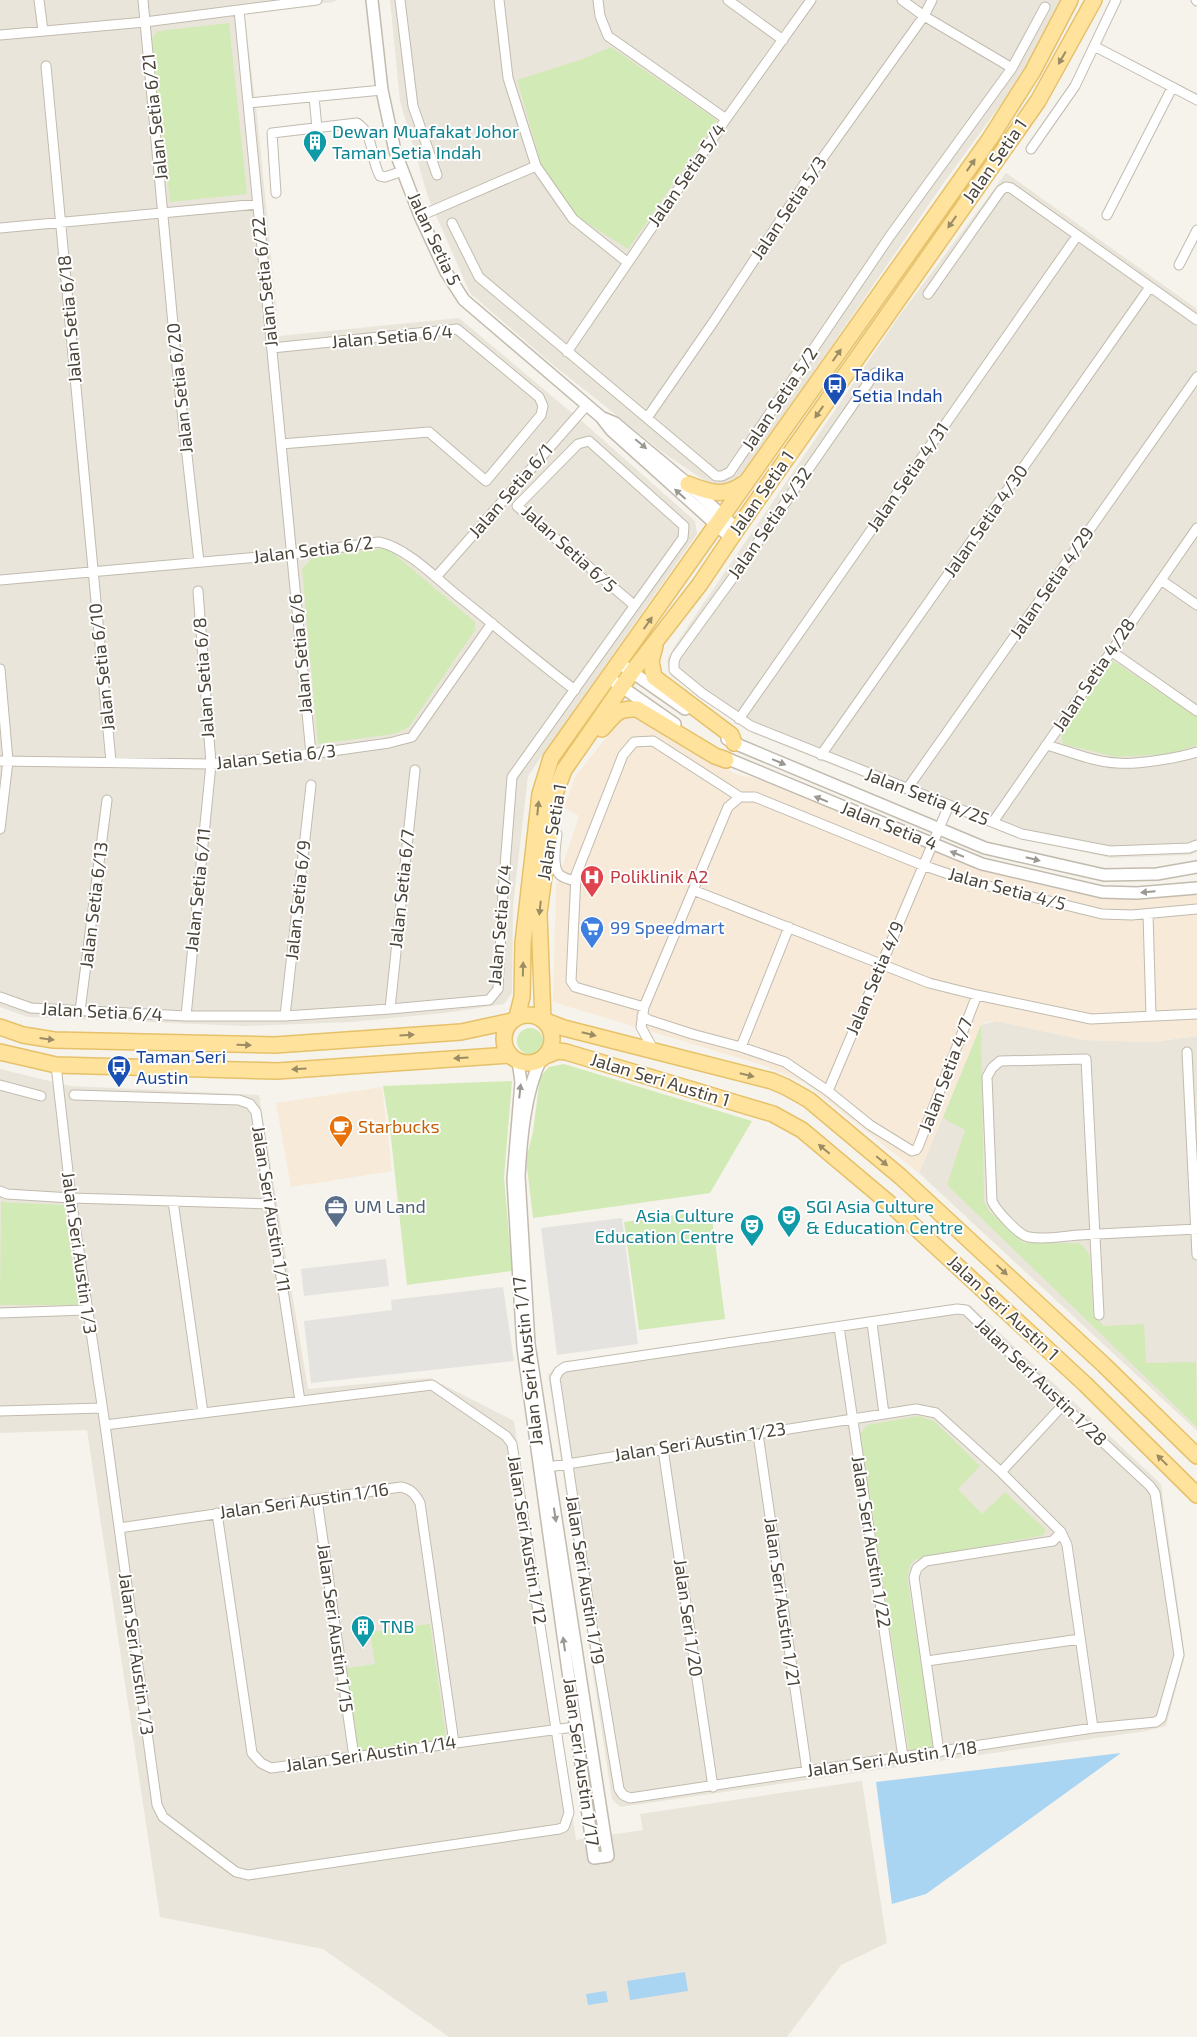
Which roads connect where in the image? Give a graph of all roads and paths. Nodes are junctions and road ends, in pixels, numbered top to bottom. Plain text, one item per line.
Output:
1 (39, 0) edge
2 (143, 0) edge
3 (317, 0) edge
4 (372, 0) edge
5 (400, 0) edge
6 (499, 0) edge
7 (598, 0) edge
8 (728, 0) edge
9 (811, 0) edge
10 (902, 0) edge
11 (932, 0) edge
12 (1070, 0) edge
13 (1074, 0) edge
14 (1094, 0) edge
15 (1116, 0) edge
16 (1045, 7) dead end
17 (239, 10) junction
18 (924, 16) junction
19 (145, 22) junction
20 (43, 31) junction
21 (0, 35) edge
22 (1074, 38) junction
23 (783, 40) junction
24 (1094, 46) junction
25 (46, 66) dead end
26 (1012, 68) junction
27 (1172, 88) junction
28 (382, 90) junction
29 (314, 97) junction
30 (1197, 100) edge
31 (248, 103) junction
32 (726, 119) junction
33 (317, 128) junction
34 (1031, 149) dead end
35 (536, 166) junction
36 (403, 171) junction
37 (437, 175) dead end
38 (276, 193) dead end
39 (258, 204) junction
40 (164, 212) junction
41 (1107, 215) dead end
42 (420, 216) junction
43 (62, 222) junction
44 (452, 223) dead end
45 (0, 228) edge
46 (1197, 230) edge
47 (1077, 236) junction
48 (627, 262) junction
49 (1180, 265) dead end
50 (1150, 286) junction
51 (928, 294) dead end
52 (1197, 320) edge
53 (272, 348) junction
54 (567, 352) junction
55 (875, 373) dead end
56 (1197, 376) edge
57 (587, 405) junction
58 (601, 417) junction
59 (647, 418) junction
60 (281, 444) junction
61 (748, 480) junction
62 (688, 484) junction
63 (719, 521) junction
64 (1197, 528) edge
65 (684, 531) joint
66 (734, 533) junction
67 (292, 554) junction
68 (199, 562) junction
69 (92, 572) junction
70 (436, 577) junction
71 (0, 580) edge
72 (1161, 580) junction
73 (700, 584) junction
74 (198, 591) dead end
75 (634, 605) junction
76 (1197, 605) edge
77 (492, 624) junction
78 (1111, 651) junction
79 (620, 663) junction
80 (0, 670) edge
81 (632, 672) junction
82 (678, 674) joint
83 (609, 678) junction
84 (621, 687) junction
85 (575, 690) junction
86 (1197, 711) edge
87 (739, 718) junction
88 (734, 743) junction
89 (1046, 745) junction
90 (1197, 752) edge
91 (311, 754) junction
92 (821, 755) junction
93 (726, 760) junction
94 (4, 761) edge
95 (111, 762) junction
96 (211, 764) junction
97 (415, 770) dead end
98 (564, 770) junction
99 (311, 785) dead end
100 (906, 789) junction
101 (740, 797) junction
102 (107, 800) dead end
103 (949, 805) junction
104 (553, 807) junction
105 (993, 822) junction
106 (938, 828) junction
107 (0, 829) edge
108 (931, 843) junction
109 (1197, 845) edge
110 (922, 865) junction
111 (1197, 867) edge
112 (576, 881) junction
113 (1197, 888) edge
114 (693, 890) junction
115 (1197, 909) edge
116 (1148, 914) junction
117 (789, 926) junction
118 (882, 963) junction
119 (977, 995) junction
120 (0, 998) edge
121 (644, 1006) junction
122 (390, 1009) junction
123 (80, 1011) junction
124 (1197, 1014) edge
125 (186, 1016) junction
126 (285, 1016) junction
127 (642, 1016) junction
128 (1151, 1016) junction
129 (515, 1019) junction
130 (543, 1020) junction
131 (0, 1027) edge
132 (741, 1047) junction
133 (654, 1051) junction
134 (0, 1052) edge
135 (1188, 1052) dead end
136 (543, 1057) junction
137 (514, 1058) junction
138 (56, 1065) junction
139 (0, 1085) edge
140 (828, 1091) junction
141 (41, 1096) dead end
142 (74, 1096) dead end
143 (0, 1191) edge
144 (70, 1198) junction
145 (173, 1201) junction
146 (270, 1204) junction
147 (1196, 1230) edge
148 (1095, 1234) junction
149 (1197, 1255) edge
150 (86, 1310) junction
151 (0, 1313) edge
152 (1099, 1315) dead end
153 (872, 1323) junction
154 (839, 1327) junction
155 (565, 1367) joint
156 (300, 1401) junction
157 (1063, 1405) junction
158 (102, 1408) junction
159 (0, 1411) edge
160 (203, 1413) junction
161 (884, 1414) junction
162 (852, 1419) junction
163 (105, 1425) junction
164 (758, 1434) junction
165 (1190, 1446) edge
166 (663, 1448) junction
167 (1197, 1456) edge
168 (568, 1464) junction
169 (544, 1467) junction
170 (1001, 1472) junction
171 (1197, 1495) edge
172 (317, 1499) junction
173 (217, 1514) junction
174 (119, 1528) junction
175 (1061, 1532) junction
176 (1080, 1640) junction
177 (926, 1661) junction
178 (1161, 1718) joint
179 (582, 1726) junction
180 (1093, 1728) junction
181 (556, 1729) junction
182 (454, 1743) junction
183 (939, 1752) junction
184 (354, 1757) junction
185 (903, 1757) junction
186 (807, 1771) junction
187 (713, 1787) junction
188 (623, 1795) joint
189 (566, 1823) joint

1 - 20 street
2 - 19 street, Jalan Setia 6/21
3 - 17 street
4 - 28 street, Jalan Setia 5
5 - 37 street
6 - 35 street
7 - 32 street
8 - 23 street
9 - 23 street, Jalan Setia 5/4
10 - 18 street
11 - 18 street, Jalan Setia 5/3
61 -> 12 main road, Jalan Setia 1
13 - 22 main road
14 - 22 main road, Jalan Setia 1
15 - 24 street
16 - 26 street, Jalan Setia 5/2
17 - 19 street
17 - 31 street, Jalan Setia 6/22
18 - 26 street
18 - 59 street, Jalan Setia 5/3
19 - 20 street
19 - 40 street, Jalan Setia 6/21
20 - 21 street
22 -> 66 main road, Jalan Setia 1
23 - 32 street, Jalan Setia 5/4
24 - 27 street
24 - 34 street
25 - 43 street, Jalan Setia 6/18
26 - 59 street, Jalan Setia 5/2
27 - 30 street
27 - 41 street
28 - 29 street
28 - 36 street, Jalan Setia 5
29 - 31 street
29 - 33 street
31 - 39 street, Jalan Setia 6/22
32 - 48 street, Jalan Setia 5/4
33 - 36 street
33 - 38 street
35 - 42 street
35 - 48 street
36 - 42 street, Jalan Setia 5
39 - 40 street
39 - 53 street, Jalan Setia 6/22
40 - 43 street
40 - 68 street, Jalan Setia 6/20
42 - 57 street, Jalan Setia 5
43 - 45 street
43 - 69 street, Jalan Setia 6/18
44 - 54 street, Jalan Setia 5/2
46 - 49 street
47 - 50 street
47 - 51 street
47 - 87 street, Jalan Setia 4/31
48 - 54 street, Jalan Setia 5/4
50 - 52 street
50 - 92 street, Jalan Setia 4/30
53 - 60 street, Jalan Setia 6/22
53 - 60 street, Jalan Setia 6/4
54 - 59 street, Jalan Setia 5/2
55 - 82 street, Jalan Setia 4/32
56 - 100 street, Jalan Setia 4/29
57 - 58 street, Jalan Setia 5
57 - 70 street, Jalan Setia 6/1
58 -> 62 street, Jalan Setia 5
63 -> 58 street, Jalan Setia 5
60 - 67 street, Jalan Setia 6/22
61 - 62 main road
61 - 63 main road, Jalan Setia 1
62 - 63 street, Jalan Setia 5
63 - 66 street, Jalan Setia 5
79 -> 63 main road, Jalan Setia 1
64 - 72 street, Jalan Setia 4/28
65 - 75 street, Jalan Setia 6/4
65 - 75 street, Jalan Setia 6/5
66 - 73 main road, Jalan Setia 1
67 - 68 street, Jalan Setia 6/2
67 - 70 street, Jalan Setia 6/2
67 - 91 street, Jalan Setia 6/6
68 - 69 street, Jalan Setia 6/2
69 - 71 street, Jalan Setia 6/2
69 - 95 street, Jalan Setia 6/10
70 - 77 street, Jalan Setia 6/2
72 - 76 street
72 - 78 street, Jalan Setia 4/28
73 - 81 main road, Jalan Setia 1
73 - 88 main road
74 - 96 street, Jalan Setia 6/8
75 - 85 street, Jalan Setia 6/4
77 - 85 street, Jalan Setia 6/2
77 - 91 street, Jalan Setia 6/3
78 - 86 street
78 - 89 street, Jalan Setia 4/28
79 - 81 street, Jalan Setia 4
79 - 83 main road, Jalan Setia 1
80 - 94 street
81 - 84 main road, Jalan Setia 1
81 - 88 street, Jalan Setia 4
82 - 87 street, Jalan Setia 4/25
83 - 84 street, Jalan Setia 4
129 -> 83 main road, Jalan Setia 1
84 - 93 street, Jalan Setia 4
84 - 98 main road, Jalan Setia 1
85 - 122 street, Jalan Setia 6/4
87 - 92 street, Jalan Setia 4/25
88 -> 106 street, Jalan Setia 4
89 - 90 street
89 - 105 street, Jalan Setia 4/28
91 - 96 street, Jalan Setia 6/3
92 - 100 street, Jalan Setia 4/25
93 - 98 main road
108 -> 93 street, Jalan Setia 4
94 - 95 street, Jalan Setia 6/3
94 - 107 street
95 - 96 street, Jalan Setia 6/3
96 - 125 street, Jalan Setia 6/11
97 - 122 street, Jalan Setia 6/7
98 - 104 main road, Jalan Setia 1
99 - 126 street, Jalan Setia 6/9
100 - 103 street, Jalan Setia 4/25
101 - 110 street, Jalan Setia 4/5
101 - 112 street
101 - 114 street
102 - 123 street, Jalan Setia 6/13
103 - 105 street, Jalan Setia 4/25
103 - 106 street, Jalan Setia 4/9
104 - 112 street
104 -> 130 main road, Jalan Setia 1
105 - 109 street, Jalan Setia 4/25
106 - 108 street, Jalan Setia 4/9
106 -> 111 street, Jalan Setia 4
108 - 110 street, Jalan Setia 4/9
113 -> 108 street, Jalan Setia 4
110 - 116 street, Jalan Setia 4/5
110 - 118 street, Jalan Setia 4/9
112 - 121 street
114 - 117 street
114 - 121 street
115 - 116 street, Jalan Setia 4/5
116 - 128 street
117 - 118 street
117 - 132 street
118 - 119 street
118 - 140 street, Jalan Setia 4/9
119 - 128 street
119 - 140 street, Jalan Setia 4/7
120 - 123 street, Jalan Setia 6/4
121 - 127 street
122 - 126 street, Jalan Setia 6/4
123 - 125 street, Jalan Setia 6/4
124 - 128 street
125 - 126 street, Jalan Setia 6/4
127 - 132 street
127 - 133 street
129 - 130 main road
131 -> 129 main road
129 - 137 main road
130 -> 133 main road, Jalan Seri Austin 1
130 - 136 main road
132 - 140 street
133 -> 165 main road, Jalan Seri Austin 1
134 - 138 main road
135 - 147 street
136 - 137 main road
136 - 169 street, Jalan Seri Austin 1/17
171 -> 136 main road, Jalan Seri Austin 1
137 -> 138 main road
169 -> 137 street, Jalan Seri Austin 1/17
138 - 144 street, Jalan Seri Austin 1/3
139 - 141 street
142 - 146 street, Jalan Seri Austin 1/11
143 - 144 street
144 - 145 street
144 - 150 street, Jalan Seri Austin 1/3
145 - 146 street
145 - 160 street
146 - 156 street, Jalan Seri Austin 1/11
147 - 148 street
147 - 149 street
148 - 148 street
148 - 152 street
150 - 151 street
150 - 158 street, Jalan Seri Austin 1/3
153 - 154 street, Jalan Seri Austin 1/28
153 - 157 street, Jalan Seri Austin 1/28
153 - 161 street
154 - 155 street, Jalan Seri Austin 1/28
154 - 162 street, Jalan Seri Austin 1/22
155 - 168 street, Jalan Seri Austin 1/19
156 - 160 street, Jalan Seri Austin 1/12
156 - 181 street, Jalan Seri Austin 1/12
157 - 170 street
157 - 178 street, Jalan Seri Austin 1/28
158 - 159 street
158 - 163 street, Jalan Seri Austin 1/3
160 - 163 street, Jalan Seri Austin 1/12
161 - 162 street, Jalan Seri Austin 1/23
161 - 170 street, Jalan Seri Austin 1/23
162 - 164 street, Jalan Seri Austin 1/23
162 - 185 street, Jalan Seri Austin 1/22
163 - 174 street, Jalan Seri Austin 1/3
164 - 166 street, Jalan Seri Austin 1/23
164 - 186 street, Jalan Seri Austin 1/21
165 - 167 main road, Jalan Seri Austin 1
166 - 168 street, Jalan Seri Austin 1/23
166 - 187 street, Jalan Seri 1/20
168 - 169 street, Jalan Seri Austin 1/23
168 - 188 street, Jalan Seri Austin 1/19
169 - 179 street, Jalan Seri Austin 1/17
170 - 175 street, Jalan Seri Austin 1/23
172 - 173 street, Jalan Seri Austin 1/16
172 - 182 street, Jalan Seri Austin 1/16
172 - 184 street, Jalan Seri Austin 1/15
173 - 174 street, Jalan Seri Austin 1/16
173 - 184 street, Jalan Seri Austin 1/14
174 - 189 street, Jalan Seri Austin 1/3
175 - 176 street
175 - 177 street
176 - 177 street
176 - 180 street
177 - 183 street
178 - 180 street, Jalan Seri Austin 1/18
179 - 179 street, Jalan Seri Austin 1/17
179 - 181 street, Jalan Seri Austin 1/14
180 - 183 street, Jalan Seri Austin 1/18
181 - 182 street, Jalan Seri Austin 1/14
181 - 189 street, Jalan Seri Austin 1/12
182 - 184 street, Jalan Seri Austin 1/14
183 - 185 street, Jalan Seri Austin 1/18
185 - 186 street, Jalan Seri Austin 1/18
186 - 187 street, Jalan Seri Austin 1/18
187 - 188 street, Jalan Seri Austin 1/18

